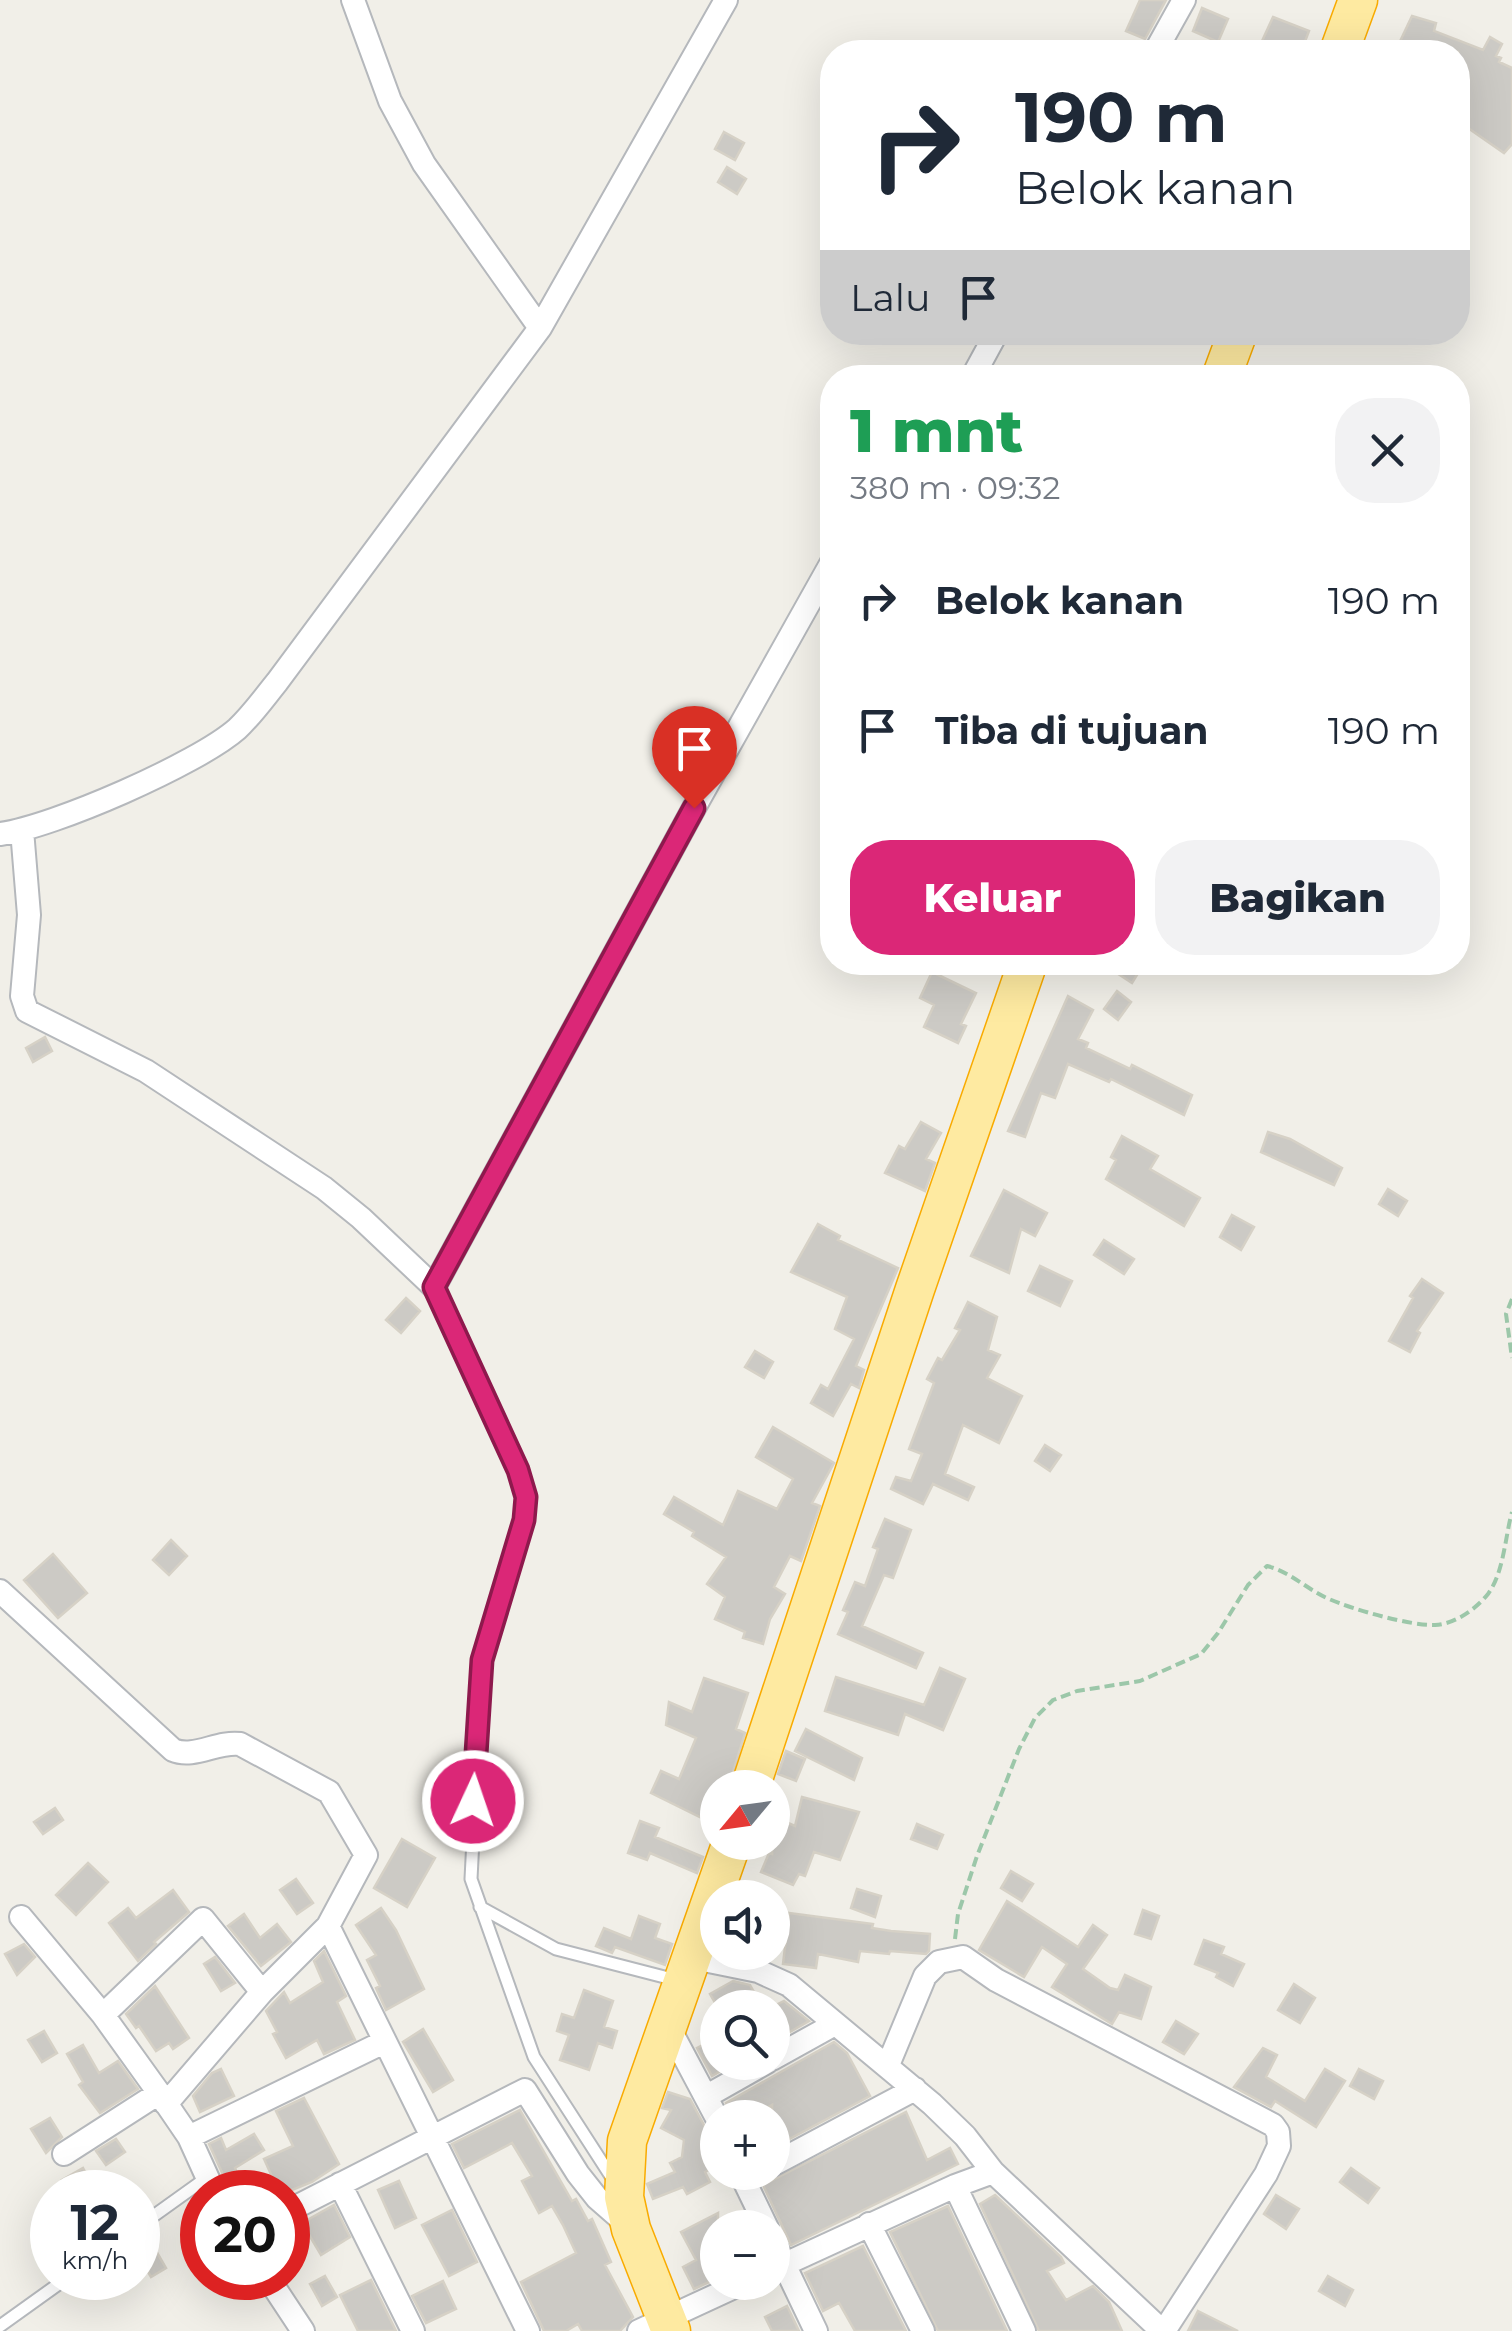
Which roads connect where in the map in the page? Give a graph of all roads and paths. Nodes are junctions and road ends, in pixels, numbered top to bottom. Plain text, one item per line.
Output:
1 (353, 0) edge
2 (726, 0) edge
3 (1184, 0) edge
4 (1358, 0) edge
5 (1162, 40) edge
6 (1343, 40) edge
7 (540, 328) junction
8 (820, 583) edge
9 (11, 832) edge
10 (1024, 975) edge
11 (434, 1287) junction
12 (1512, 1299) edge
13 (1512, 1358) edge
14 (1512, 1512) edge
15 (0, 1592) edge
16 (756, 1770) edge
17 (726, 1860) edge
18 (480, 1907) junction
19 (21, 1916) dead end
20 (328, 1926) junction
21 (963, 1957) junction
22 (689, 1970) junction
23 (262, 1992) junction
24 (103, 2015) junction
25 (667, 2024) junction
26 (835, 2024) junction
27 (384, 2042) junction
28 (790, 2050) edge
29 (888, 2065) junction
30 (736, 2080) edge
31 (916, 2088) junction
32 (707, 2096) junction
33 (163, 2098) junction
34 (709, 2100) edge
35 (189, 2136) junction
36 (432, 2137) junction
37 (64, 2154) dead end
38 (790, 2154) edge
39 (203, 2170) edge
40 (993, 2172) junction
41 (340, 2184) junction
42 (955, 2186) junction
43 (310, 2200) edge
44 (628, 2213) junction
45 (869, 2224) junction
46 (790, 2262) edge
47 (790, 2286) edge
48 (36, 2300) edge
49 (283, 2300) edge
50 (711, 2300) edge
51 (0, 2326) edge
52 (659, 2327) edge
53 (303, 2331) edge
54 (412, 2331) edge
55 (528, 2331) edge
56 (816, 2331) edge
57 (924, 2331) edge
58 (1024, 2331) edge
59 (1163, 2331) edge

1 - 7 street
2 - 7 street
3 - 5 street
4 - 6 highway
7 - 9 street
8 - 11 street
9 - 11 street
10 - 16 highway
11 - 18 lane
12 - 13 path
14 - 21 path
15 - 20 street
17 - 22 highway
18 - 22 lane
18 - 44 lane
19 - 24 street
20 - 23 street
20 - 27 street
21 - 29 street
21 - 59 street
22 - 25 highway
22 - 26 street
23 - 24 street
23 - 33 street
24 - 33 street
25 - 32 street
25 - 44 highway
26 - 28 street
26 - 29 street
27 - 35 street
27 - 36 street
29 - 31 street
30 - 32 street
31 - 38 street
31 - 40 street
32 - 34 street
33 - 35 street
33 - 37 street
35 - 39 street
36 - 41 street
36 - 44 street
36 - 55 street
40 - 42 street
40 - 59 street
41 - 43 street
41 - 54 street
42 - 45 street
42 - 58 street
44 - 52 highway
45 - 46 street
45 - 57 street
47 - 56 street
48 - 51 lane
49 - 53 street
50 - 52 street

